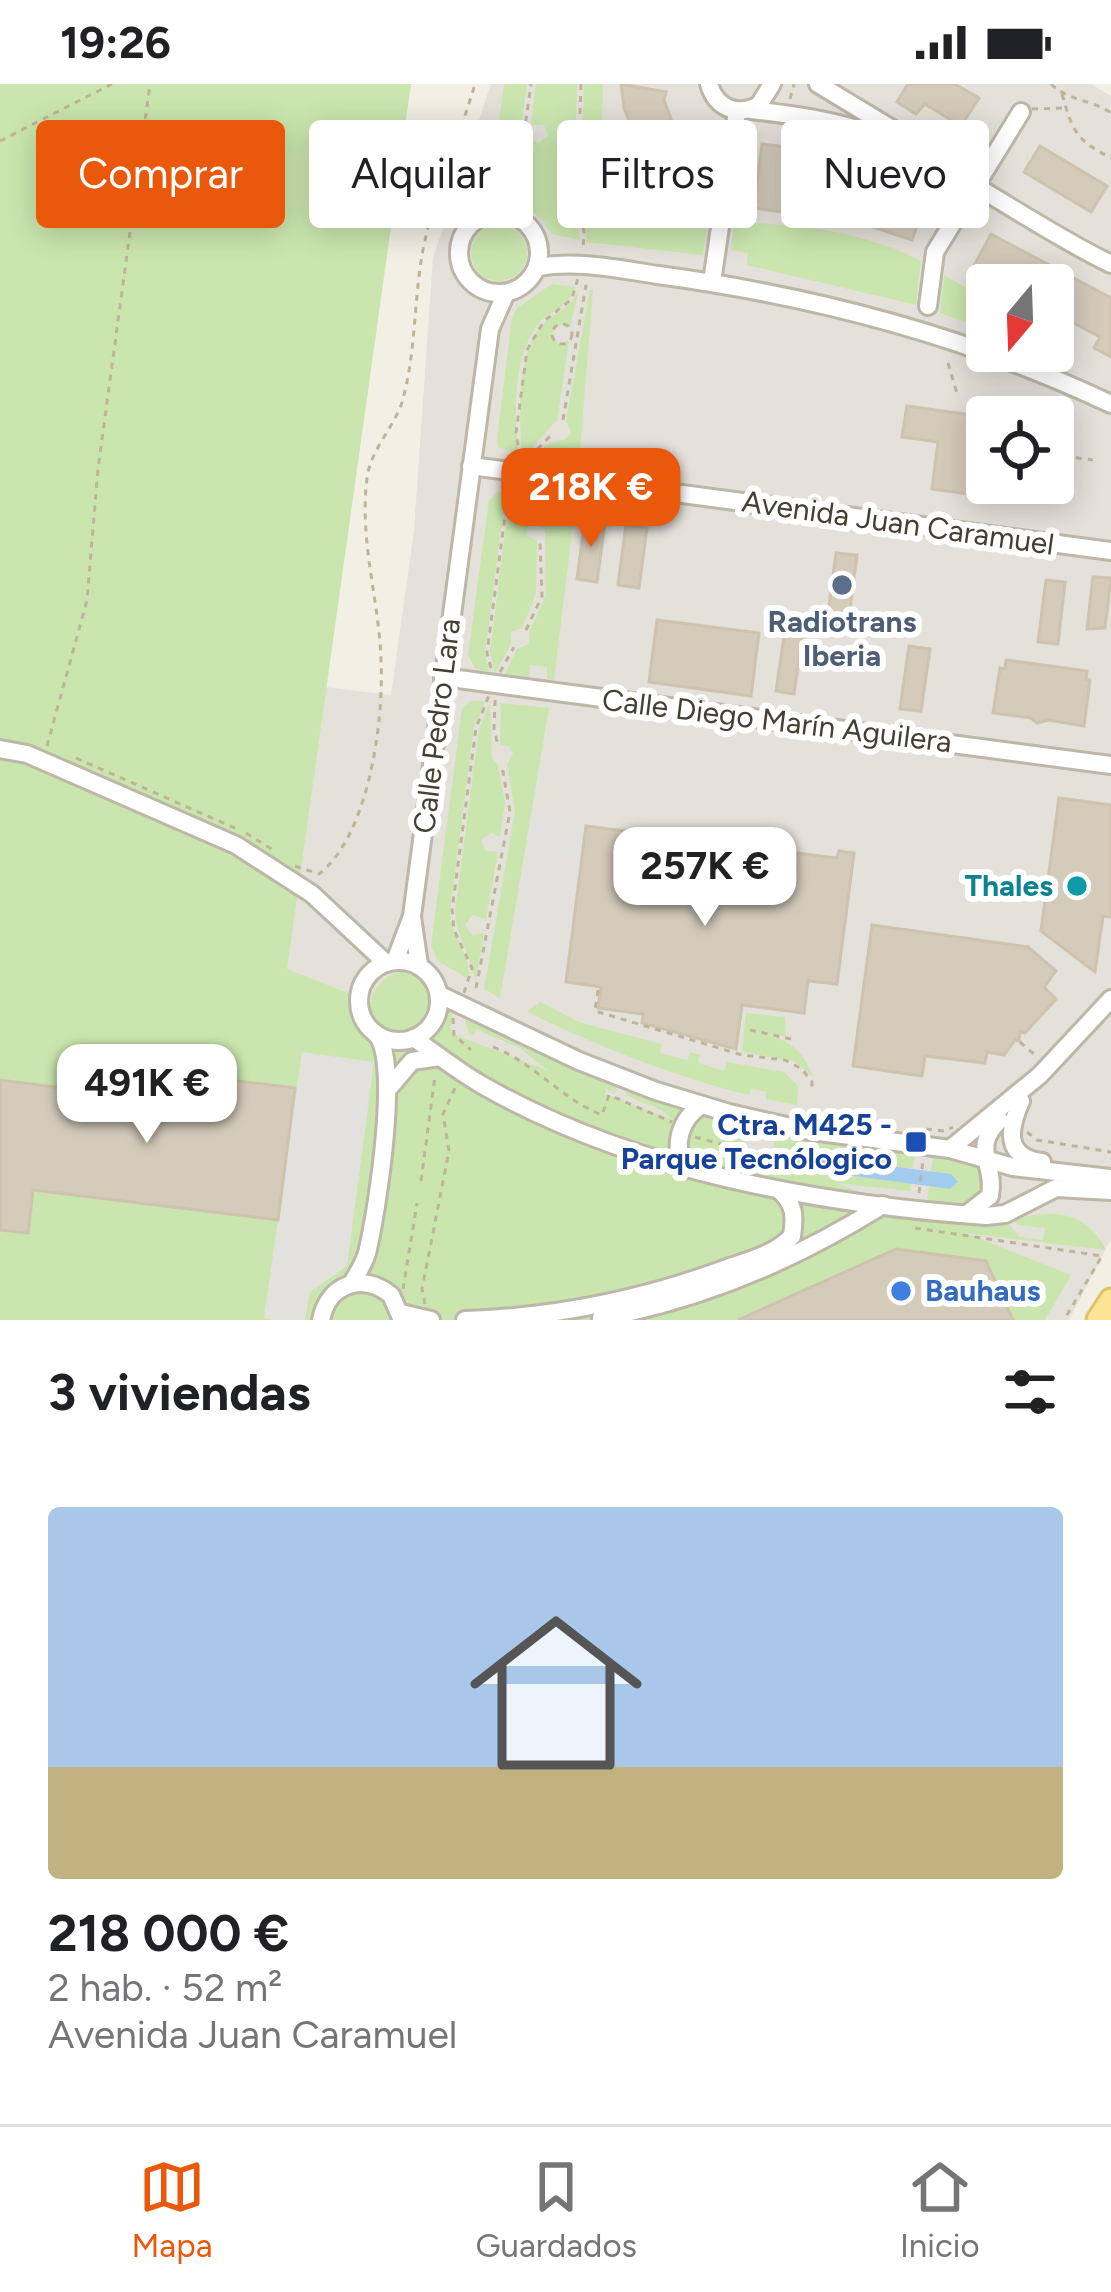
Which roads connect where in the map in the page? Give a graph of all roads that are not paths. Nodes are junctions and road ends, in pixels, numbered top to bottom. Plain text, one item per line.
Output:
1 (709, 84) edge
2 (772, 84) edge
3 (818, 84) edge
4 (744, 110) junction
5 (1021, 112) road end
6 (804, 120) edge
7 (877, 120) edge
8 (989, 156) edge
9 (989, 194) edge
10 (947, 228) edge
11 (540, 248) junction
12 (576, 264) junction
13 (1111, 264) edge
14 (538, 268) junction
15 (712, 282) junction
16 (482, 290) junction
17 (506, 293) junction
18 (928, 306) dead end
19 (491, 321) junction
20 (1111, 404) edge
21 (471, 466) junction
22 (1111, 551) edge
23 (443, 677) junction
24 (0, 748) edge
25 (1111, 765) edge
26 (412, 916) junction
27 (390, 962) junction
28 (419, 965) junction
29 (440, 995) junction
30 (1111, 1000) edge
31 (376, 1034) junction
32 (410, 1039) junction
33 (441, 1057) junction
34 (1040, 1075) junction
35 (389, 1088) junction
36 (1022, 1101) junction
37 (702, 1105) junction
38 (950, 1149) junction
39 (984, 1157) junction
40 (686, 1167) junction
41 (1111, 1177) edge
42 (786, 1184) junction
43 (1111, 1191) edge
44 (883, 1204) junction
45 (965, 1214) junction
46 (368, 1253) junction
47 (352, 1283) junction
48 (378, 1286) junction
49 (1111, 1290) edge
50 (1111, 1300) edge
51 (428, 1313) edge
52 (401, 1316) edge
53 (321, 1320) edge
54 (465, 1320) edge
55 (588, 1320) edge
56 (1095, 1320) edge

1 - 4 street
2 - 4 street
3 - 7 street
4 - 6 street
4 - 15 street
5 - 8 street
9 - 13 street
10 - 18 street
11 - 12 street
11 - 14 street
11 - 16 street
12 - 14 street
12 - 15 street
14 - 17 street
15 - 20 street
16 - 17 street
16 - 19 street, Calle Pedro Lara
17 - 19 street, Calle Pedro Lara
19 - 21 street, Calle Pedro Lara
21 - 22 street, Avenida Juan Caramuel
21 - 23 street, Calle Pedro Lara
23 - 25 street, Calle Diego Marín Aguilera
23 - 26 street, Calle Pedro Lara
24 - 27 street
26 - 27 street, Calle Pedro Lara
26 - 28 street, Calle Pedro Lara
27 - 28 street
27 - 31 street
28 - 29 street
29 - 32 street
29 - 37 street
30 - 34 street
31 - 32 street
31 - 35 street
32 - 33 street
32 - 35 street
33 - 35 street
33 - 40 street
34 - 36 street
34 - 38 street
35 - 46 street
36 - 39 street
36 - 41 street
37 - 38 street
37 - 40 street
38 - 39 street
39 - 41 street
39 - 45 street
40 - 42 street
42 - 44 street
42 - 54 street
43 - 45 street
44 - 45 street
44 - 55 street
46 - 47 street
46 - 48 street
47 - 48 street
47 - 53 street
48 - 52 street
49 - 56 street
50 - 56 main road
51 - 52 street

